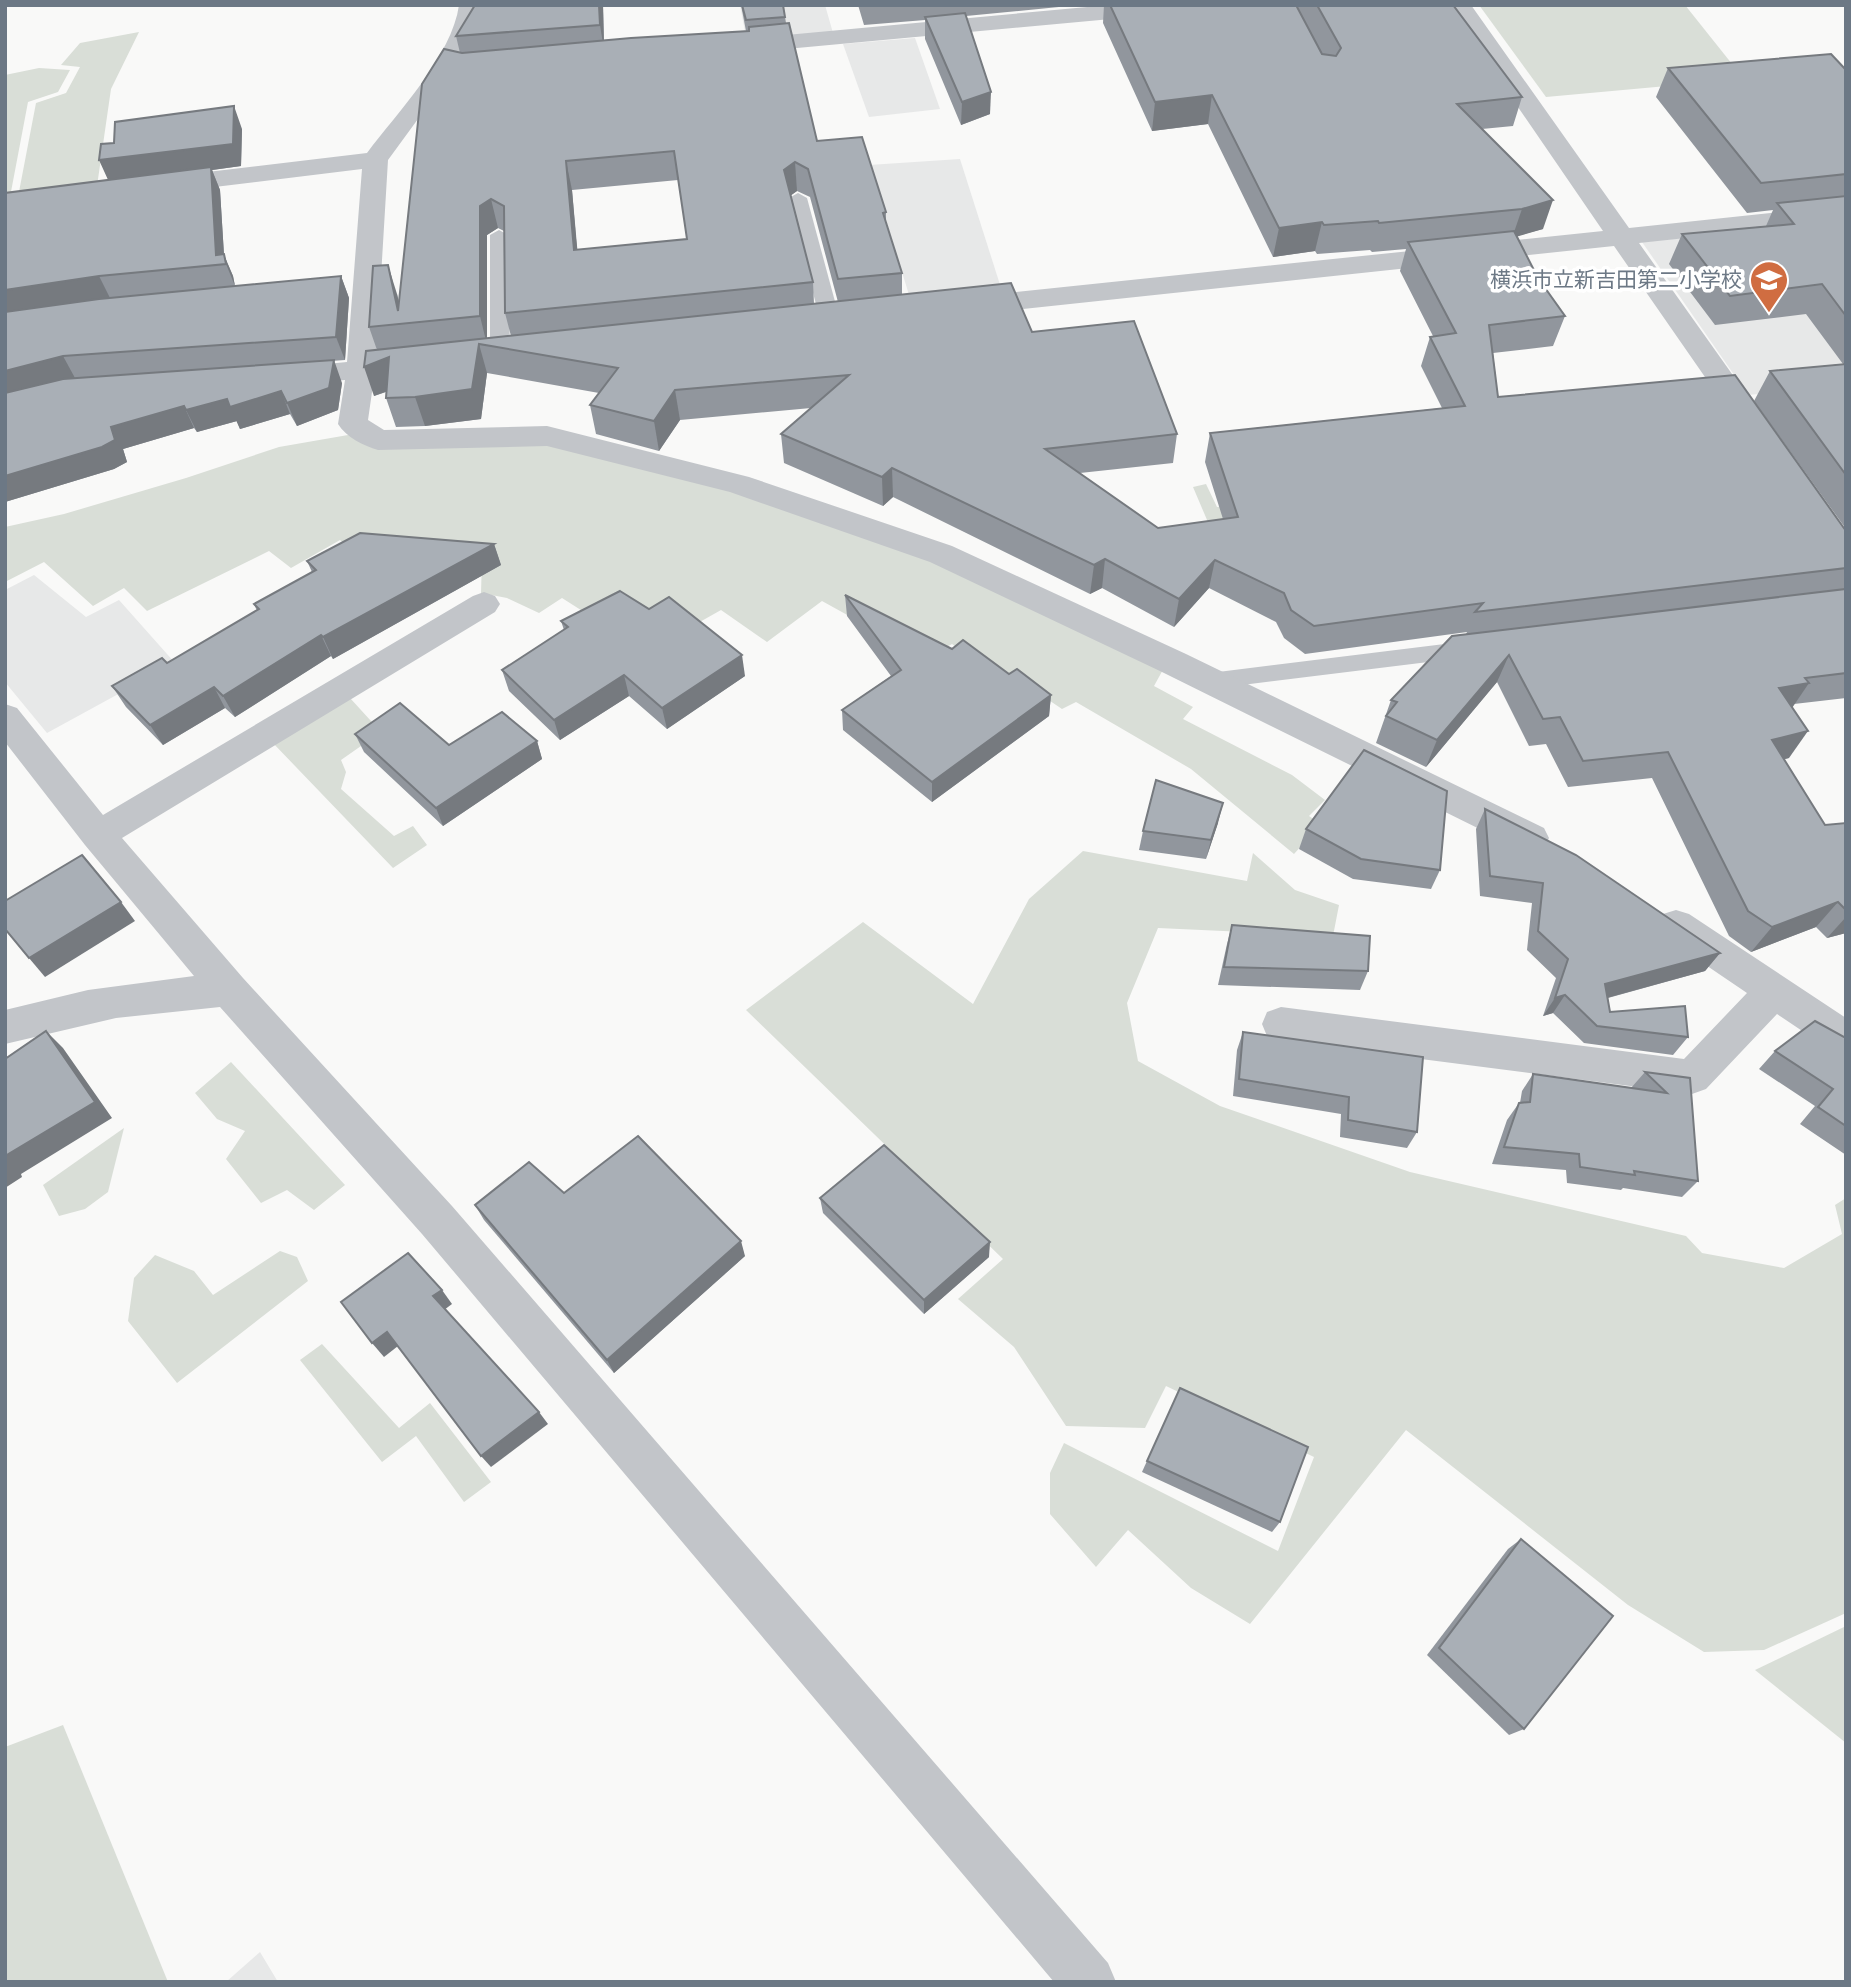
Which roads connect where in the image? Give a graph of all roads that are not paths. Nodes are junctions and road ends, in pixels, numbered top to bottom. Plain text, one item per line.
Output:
1 (471, 5) edge
2 (1187, 5) edge
3 (1459, 5) edge
4 (718, 49) edge
5 (444, 67) junction
6 (469, 72) edge
7 (375, 160) junction
8 (146, 187) edge
9 (798, 198) edge
10 (1846, 213) edge
11 (499, 235) edge
12 (1622, 236) junction
13 (938, 309) edge
14 (857, 317) edge
15 (830, 320) junction
16 (802, 323) edge
17 (527, 352) edge
18 (487, 357) joint
19 (411, 365) edge
20 (361, 370) junction
21 (254, 379) edge
22 (1761, 436) edge
23 (484, 604) dead end
24 (1487, 647) edge
25 (1210, 681) junction
26 (5, 717) edge
27 (99, 835) junction
28 (1555, 849) edge
29 (1650, 907) edge
30 (229, 990) junction
31 (1774, 990) junction
32 (1281, 1024) dead end
33 (5, 1027) edge
34 (1846, 1039) edge
35 (1089, 1982) edge

1 - 5 street
2 - 4 street
3 - 12 street
5 - 6 street
5 - 7 street
7 - 8 street
7 - 20 street
9 - 15 lane
10 - 12 street
11 - 18 lane
12 - 13 street
12 - 22 street
14 - 15 street
15 - 16 street
17 - 18 street
19 - 20 street
20 - 21 street
20 - 25 street
23 - 27 street
24 - 25 lane
25 - 28 street
26 - 27 street
27 - 30 street
29 - 31 street
30 - 33 street
30 - 35 street
31 - 32 street
31 - 34 street

